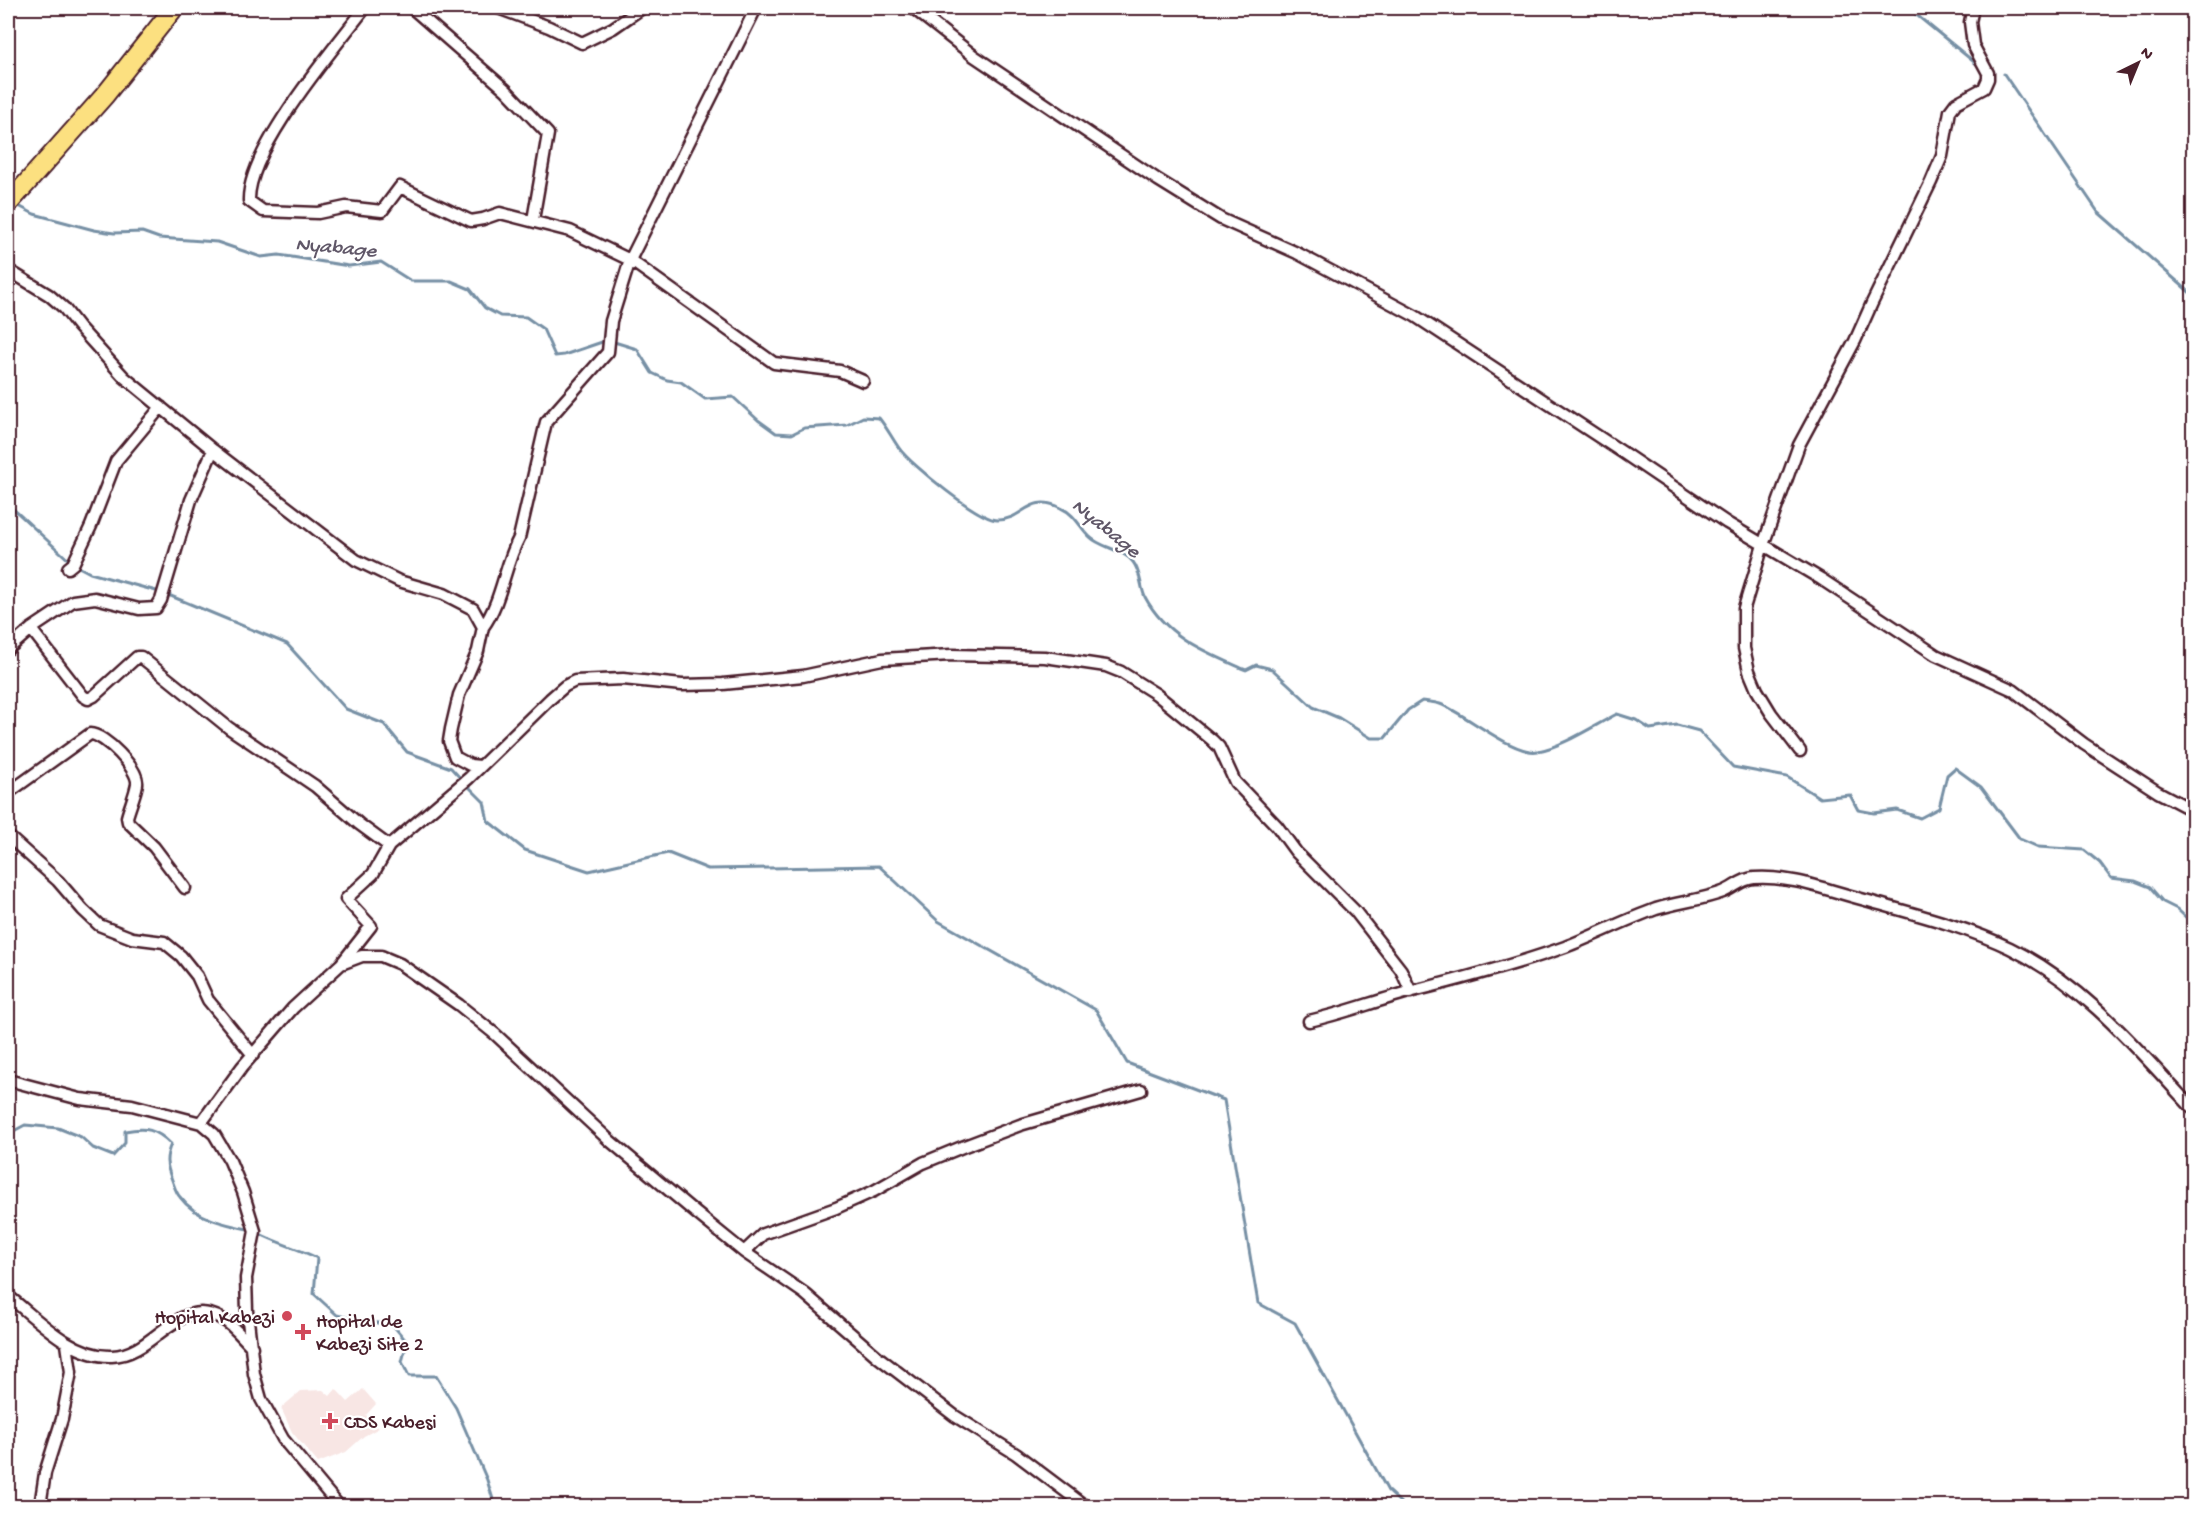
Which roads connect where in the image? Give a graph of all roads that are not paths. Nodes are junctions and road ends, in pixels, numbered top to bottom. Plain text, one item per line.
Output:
1 (174, 8) edge
2 (365, 8) edge
3 (412, 8) edge
4 (498, 8) edge
5 (642, 8) edge
6 (756, 8) edge
7 (913, 8) edge
8 (1973, 8) edge
9 (8, 204) edge
10 (533, 220) junction
11 (630, 260) junction
12 (8, 270) edge
13 (863, 381) dead end
14 (161, 407) junction
15 (213, 450) junction
16 (1763, 545) junction
17 (68, 568) dead end
18 (483, 627) junction
19 (31, 629) junction
20 (8, 649) edge
21 (1800, 751) dead end
22 (480, 766) junction
23 (8, 793) edge
24 (2193, 811) edge
25 (8, 836) edge
26 (389, 846) junction
27 (185, 888) dead end
28 (341, 964) junction
29 (1411, 992) junction
30 (1309, 1021) dead end
31 (253, 1055) junction
32 (8, 1080) edge
33 (1141, 1090) dead end
34 (2193, 1110) edge
35 (201, 1123) junction
36 (744, 1252) junction
37 (8, 1296) edge
38 (67, 1344) junction
39 (252, 1347) junction
40 (40, 1506) edge
41 (339, 1506) edge
42 (1085, 1506) edge

1 - 9 highway
2 - 10 street
3 - 10 street
4 - 5 street
6 - 11 street
7 - 16 street
8 - 16 street
10 - 11 street
11 - 13 street
11 - 18 street
12 - 14 street
14 - 15 street
14 - 17 street
15 - 18 street
15 - 19 street
16 - 21 street
16 - 24 street
18 - 22 street
19 - 20 street
19 - 26 street
22 - 26 street
22 - 29 street
23 - 27 street
25 - 31 street
26 - 28 street
28 - 31 street
28 - 36 street
29 - 30 street
29 - 34 street
31 - 35 street
32 - 35 street
33 - 36 street
35 - 39 street
36 - 42 street
37 - 38 street
38 - 39 street
38 - 40 street
39 - 41 street

